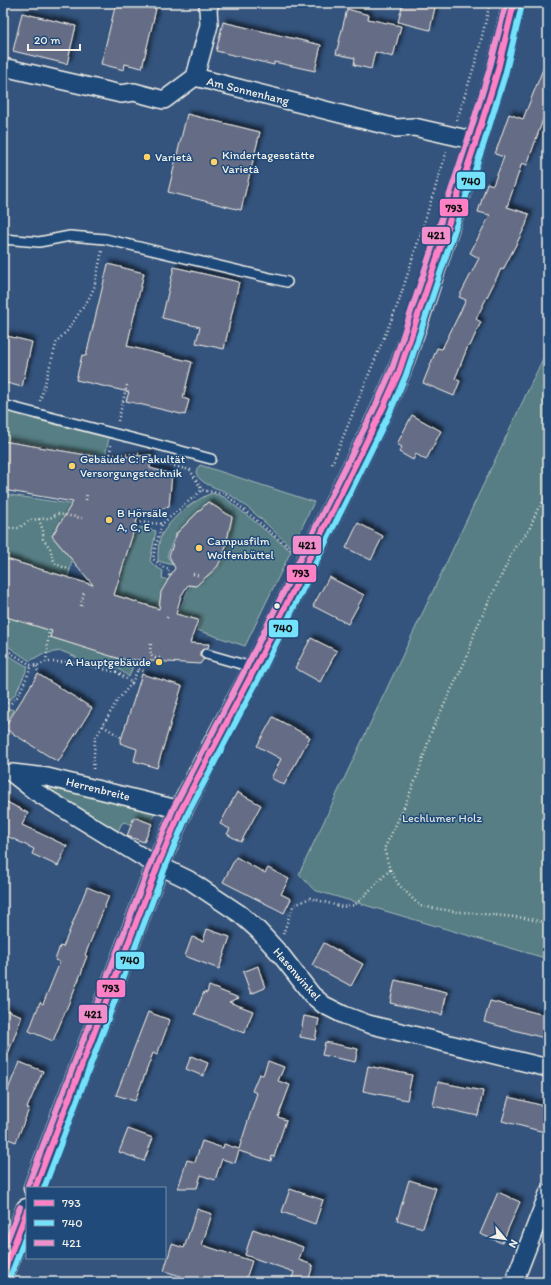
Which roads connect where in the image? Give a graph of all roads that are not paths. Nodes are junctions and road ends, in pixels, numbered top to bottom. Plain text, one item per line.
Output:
1 (210, 3) edge
2 (514, 3) edge
3 (3, 67) edge
4 (195, 77) junction
5 (476, 142) junction
6 (3, 239) edge
7 (287, 282) dead end
8 (3, 406) edge
9 (211, 459) dead end
10 (206, 654) dead end
11 (255, 668) junction
12 (8, 772) edge
13 (181, 810) junction
14 (158, 865) junction
15 (548, 1068) edge
16 (35, 1187) edge
17 (548, 1194) edge
18 (26, 1213) edge
19 (3, 1274) edge
20 (514, 1282) edge

1 - 4 street
2 - 5 main road
3 - 4 street, Am Sonnenhang
4 - 5 street, Am Sonnenhang
5 - 11 main road
6 - 7 lane
8 - 9 lane
10 - 11 lane
11 - 13 main road
12 - 13 street, Herrenbreite
12 - 14 street, Herrenbreite
13 - 14 main road
14 - 15 street, Hasenwinkel
14 - 16 main road
17 - 20 street
18 - 19 main road

